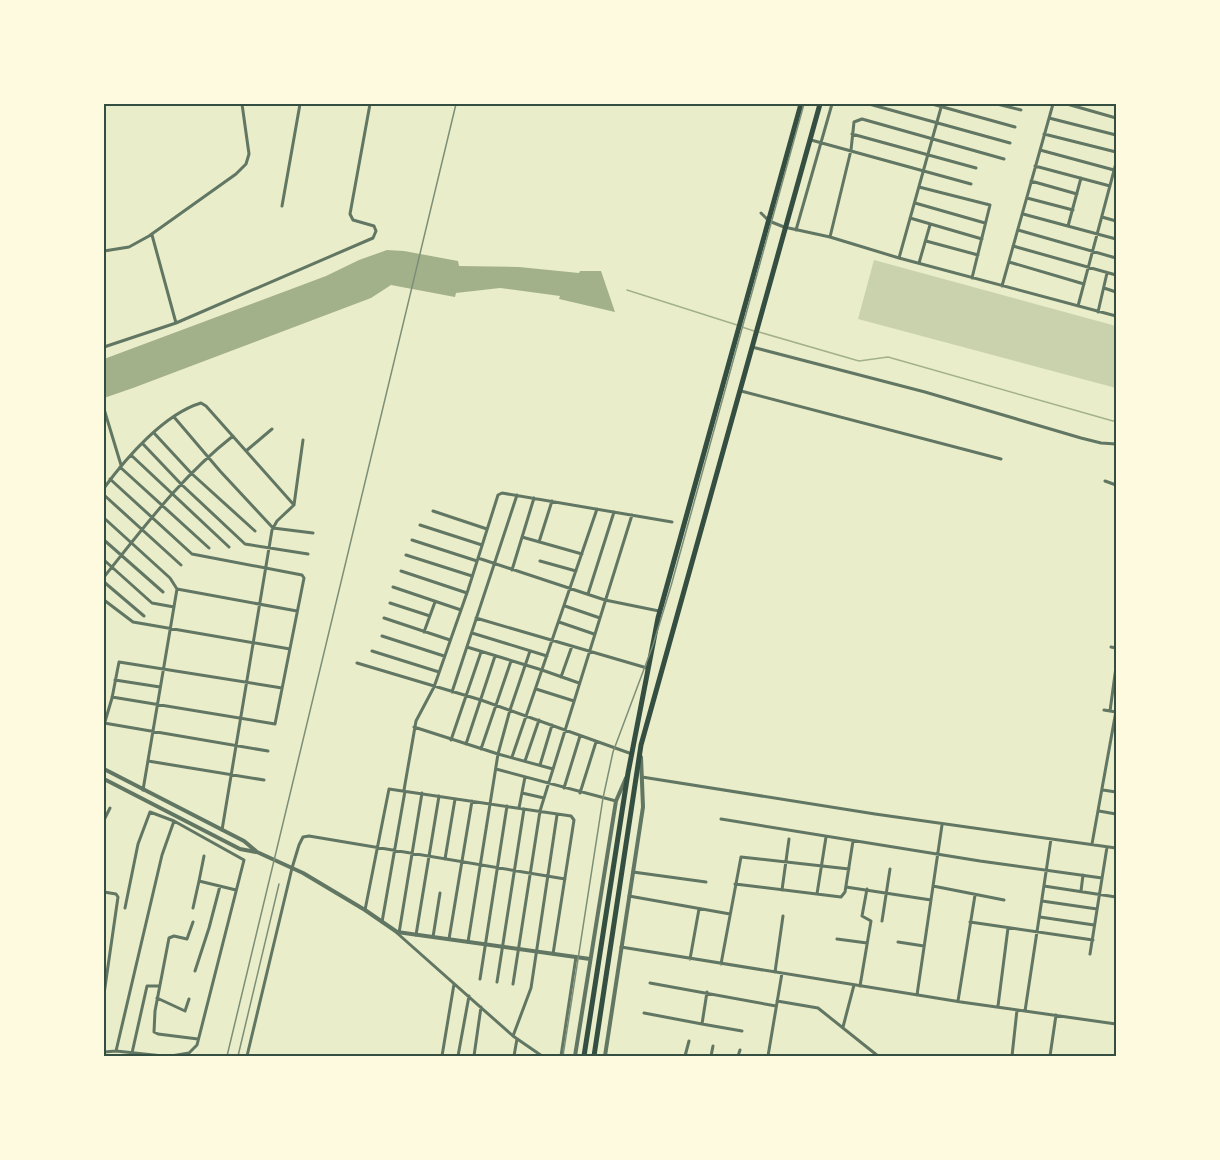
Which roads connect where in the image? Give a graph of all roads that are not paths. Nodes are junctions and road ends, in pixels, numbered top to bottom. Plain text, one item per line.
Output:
1 (242, 104) edge
2 (300, 104) edge
3 (370, 104) edge
4 (801, 104) edge
5 (820, 104) edge
6 (832, 104) edge
7 (869, 104) edge
8 (932, 104) edge
9 (997, 104) edge
10 (1053, 104) edge
11 (1067, 104) edge
12 (942, 105) edge
13 (1021, 110) dead end
14 (1049, 118) junction
15 (1116, 118) edge
16 (937, 122) junction
17 (1015, 127) dead end
18 (852, 134) junction
19 (1044, 134) junction
20 (1116, 135) edge
21 (932, 139) junction
22 (810, 140) junction
23 (821, 142) junction
24 (1010, 143) dead end
25 (851, 150) junction
26 (1040, 150) junction
27 (1116, 152) edge
28 (928, 155) junction
29 (1004, 159) dead end
30 (1116, 163) edge
31 (1035, 166) junction
32 (976, 168) dead end
33 (1114, 170) junction
34 (923, 171) junction
35 (1081, 178) junction
36 (1031, 181) junction
37 (971, 184) dead end
38 (1110, 186) junction
39 (919, 187) junction
40 (1077, 194) junction
41 (1027, 198) junction
42 (915, 203) junction
43 (282, 206) dead end
44 (1072, 210) junction
45 (761, 213) dead end
46 (1022, 214) junction
47 (1102, 217) junction
48 (910, 218) junction
49 (769, 221) junction
50 (1116, 221) edge
51 (986, 223) junction
52 (930, 224) junction
53 (1068, 226) junction
54 (784, 227) junction
55 (796, 230) junction
56 (1018, 230) junction
57 (152, 234) junction
58 (1097, 234) junction
59 (830, 237) junction
60 (982, 238) junction
61 (1116, 239) edge
62 (926, 241) junction
63 (1013, 246) junction
64 (104, 251) edge
65 (1092, 251) junction
66 (978, 255) junction
67 (899, 258) junction
68 (1116, 258) edge
69 (1009, 262) junction
70 (920, 263) junction
71 (1088, 267) junction
72 (1107, 273) junction
73 (1116, 275) edge
74 (972, 278) junction
75 (1084, 284) junction
76 (1002, 285) junction
77 (1103, 288) junction
78 (1116, 292) edge
79 (1078, 306) junction
80 (1098, 312) junction
81 (1116, 316) edge
82 (176, 323) junction
83 (753, 344) junction
84 (104, 347) edge
85 (740, 390) junction
86 (104, 409) edge
87 (174, 417) junction
88 (272, 429) dead end
89 (154, 433) junction
90 (232, 436) junction
91 (303, 440) dead end
92 (143, 444) junction
93 (1116, 444) edge
94 (246, 451) junction
95 (131, 455) junction
96 (207, 456) junction
97 (1001, 459) dead end
98 (120, 466) junction
99 (191, 473) junction
100 (110, 479) junction
101 (1104, 481) dead end
102 (181, 484) junction
103 (1116, 485) edge
104 (104, 488) edge
105 (171, 494) junction
106 (104, 495) edge
107 (516, 495) junction
108 (534, 498) junction
109 (552, 501) junction
110 (294, 505) junction
111 (162, 506) junction
112 (597, 509) junction
113 (433, 511) dead end
114 (614, 512) junction
115 (632, 515) junction
116 (104, 518) edge
117 (152, 518) junction
118 (672, 522) dead end
119 (420, 525) dead end
120 (273, 528) junction
121 (487, 529) junction
122 (141, 531) junction
123 (255, 531) dead end
124 (313, 533) dead end
125 (522, 537) junction
126 (104, 540) edge
127 (412, 540) dead end
128 (539, 542) junction
129 (130, 544) junction
130 (482, 545) junction
131 (229, 547) dead end
132 (269, 547) junction
133 (209, 548) dead end
134 (308, 554) dead end
135 (582, 554) junction
136 (406, 555) dead end
137 (121, 556) junction
138 (104, 560) edge
139 (477, 560) junction
140 (540, 561) dead end
141 (494, 564) junction
142 (181, 565) dead end
143 (112, 567) junction
144 (266, 567) junction
145 (512, 570) junction
146 (401, 571) dead end
147 (576, 571) junction
148 (472, 576) junction
149 (104, 577) edge
150 (104, 582) edge
151 (393, 587) dead end
152 (571, 588) junction
153 (177, 589) junction
154 (163, 592) dead end
155 (467, 593) junction
156 (588, 594) junction
157 (104, 600) edge
158 (605, 600) junction
159 (435, 602) junction
160 (390, 603) dead end
161 (260, 605) junction
162 (565, 606) junction
163 (174, 607) junction
164 (461, 610) junction
165 (298, 611) junction
166 (660, 611) junction
167 (144, 616) dead end
168 (430, 616) junction
169 (384, 618) dead end
170 (476, 618) junction
171 (600, 618) junction
172 (559, 622) junction
173 (170, 629) junction
174 (424, 632) junction
175 (471, 633) junction
176 (594, 634) junction
177 (382, 636) dead end
178 (553, 639) junction
179 (450, 640) junction
180 (254, 643) junction
181 (572, 646) junction
182 (466, 647) junction
183 (1111, 647) dead end
184 (1116, 648) edge
185 (290, 649) junction
186 (372, 651) dead end
187 (530, 651) junction
188 (589, 651) junction
189 (481, 652) junction
190 (444, 656) junction
191 (495, 656) junction
192 (547, 656) junction
193 (511, 660) junction
194 (357, 663) dead end
195 (526, 665) junction
196 (1116, 667) edge
197 (164, 668) junction
198 (648, 668) junction
199 (542, 670) junction
200 (439, 672) junction
201 (561, 677) junction
202 (115, 680) junction
203 (247, 682) junction
204 (579, 683) junction
205 (161, 687) junction
206 (434, 687) junction
207 (282, 688) junction
208 (536, 689) junction
209 (452, 692) junction
210 (467, 696) junction
211 (112, 697) junction
212 (481, 700) junction
213 (574, 701) junction
214 (158, 704) junction
215 (495, 705) junction
216 (510, 710) junction
217 (1104, 710) dead end
218 (1110, 711) junction
219 (1116, 712) edge
220 (526, 715) junction
221 (241, 718) junction
222 (539, 720) junction
223 (104, 724) edge
224 (552, 725) junction
225 (414, 727) junction
226 (565, 730) junction
227 (153, 732) junction
228 (579, 736) junction
229 (451, 740) junction
230 (596, 742) junction
231 (466, 744) junction
232 (641, 745) junction
233 (236, 747) junction
234 (481, 749) junction
235 (268, 751) dead end
236 (498, 754) junction
237 (632, 754) junction
238 (512, 758) junction
239 (148, 761) junction
240 (525, 761) junction
241 (540, 765) junction
242 (104, 769) edge
243 (495, 769) junction
244 (554, 769) junction
245 (628, 773) junction
246 (232, 775) junction
247 (525, 777) junction
248 (642, 777) junction
249 (104, 779) edge
250 (264, 780) dead end
251 (550, 784) junction
252 (564, 788) junction
253 (1103, 789) junction
254 (143, 790) junction
255 (404, 790) junction
256 (1116, 792) edge
257 (422, 793) junction
258 (522, 793) junction
259 (579, 793) junction
260 (439, 796) junction
261 (455, 798) junction
262 (544, 798) junction
263 (472, 801) junction
264 (616, 801) junction
265 (489, 803) junction
266 (507, 806) junction
267 (110, 808) dead end
268 (522, 808) junction
269 (540, 811) junction
270 (1099, 811) junction
271 (557, 814) junction
272 (1116, 814) edge
273 (721, 819) dead end
274 (104, 820) edge
275 (174, 821) junction
276 (942, 824) junction
277 (222, 831) junction
278 (826, 836) junction
279 (789, 839) dead end
280 (1051, 839) junction
281 (853, 841) junction
282 (1092, 844) junction
283 (1107, 847) junction
284 (377, 848) junction
285 (1116, 848) edge
286 (394, 851) junction
287 (257, 852) junction
288 (411, 854) junction
289 (938, 854) junction
290 (204, 856) dead end
291 (429, 856) junction
292 (445, 859) junction
293 (462, 861) junction
294 (785, 861) junction
295 (480, 864) junction
296 (821, 865) junction
297 (292, 868) junction
298 (498, 868) junction
299 (849, 869) junction
300 (890, 869) dead end
301 (1047, 869) junction
302 (514, 870) junction
303 (633, 872) junction
304 (531, 873) junction
305 (1083, 875) junction
306 (547, 876) junction
307 (1102, 878) junction
308 (565, 879) junction
309 (199, 881) junction
310 (706, 882) dead end
311 (735, 884) junction
312 (1044, 885) junction
313 (220, 886) junction
314 (933, 886) junction
315 (846, 887) junction
316 (867, 889) junction
317 (236, 890) junction
318 (782, 890) junction
319 (1081, 891) junction
320 (104, 892) edge
321 (886, 892) junction
322 (440, 893) dead end
323 (817, 894) junction
324 (1100, 894) junction
325 (975, 895) junction
326 (629, 896) junction
327 (1116, 897) edge
328 (931, 900) junction
329 (1004, 900) dead end
330 (1042, 901) junction
331 (125, 908) dead end
332 (193, 908) dead end
333 (699, 909) junction
334 (1097, 909) junction
335 (365, 910) junction
336 (730, 914) junction
337 (783, 916) dead end
338 (1040, 917) junction
339 (882, 921) dead end
340 (193, 922) dead end
341 (382, 922) junction
342 (970, 922) junction
343 (1095, 925) junction
344 (1008, 928) junction
345 (398, 932) junction
346 (1037, 932) junction
347 (416, 935) junction
348 (433, 937) junction
349 (449, 939) junction
350 (837, 939) dead end
351 (1093, 940) junction
352 (468, 942) junction
353 (898, 942) dead end
354 (867, 943) junction
355 (486, 944) junction
356 (924, 946) junction
357 (502, 947) junction
358 (621, 947) junction
359 (519, 949) junction
360 (536, 951) junction
361 (553, 954) junction
362 (1090, 954) dead end
363 (576, 957) junction
364 (590, 959) junction
365 (690, 959) junction
366 (722, 964) junction
367 (195, 971) dead end
368 (775, 972) junction
369 (782, 974) junction
370 (480, 979) dead end
371 (497, 982) dead end
372 (650, 983) dead end
373 (454, 984) junction
374 (513, 984) dead end
375 (854, 985) junction
376 (159, 986) junction
377 (860, 986) junction
378 (707, 992) junction
379 (104, 994) edge
380 (917, 995) junction
381 (469, 996) junction
382 (157, 998) junction
383 (189, 999) dead end
384 (777, 1001) junction
385 (958, 1001) junction
386 (776, 1006) junction
387 (481, 1007) junction
388 (998, 1007) junction
389 (1017, 1010) junction
390 (1025, 1011) junction
391 (644, 1013) dead end
392 (1056, 1015) junction
393 (702, 1024) junction
394 (1116, 1024) edge
395 (843, 1027) junction
396 (742, 1031) dead end
397 (513, 1036) junction
398 (198, 1039) junction
399 (518, 1039) junction
400 (688, 1041) dead end
401 (713, 1046) dead end
402 (740, 1050) dead end
403 (116, 1051) junction
404 (104, 1052) edge
405 (132, 1053) junction
406 (162, 1056) edge
407 (171, 1056) edge
408 (247, 1056) edge
409 (442, 1056) edge
410 (458, 1056) edge
411 (474, 1056) edge
412 (514, 1056) edge
413 (542, 1056) edge
414 (561, 1056) edge
415 (575, 1056) edge
416 (584, 1056) edge
417 (594, 1056) edge
418 (604, 1056) edge
419 (685, 1056) edge
420 (711, 1056) edge
421 (738, 1056) edge
422 (768, 1056) edge
423 (878, 1056) edge
424 (1012, 1056) edge
425 (1050, 1056) edge

1 - 57 street
2 - 43 street
3 - 82 street
4 - 49 highway
5 - 22 highway
6 - 23 street
7 - 16 street
8 - 12 street
9 - 13 street
10 - 14 street
11 - 15 street
12 - 16 street
12 - 17 street
14 - 19 street
14 - 20 street
16 - 21 street
16 - 24 street
18 - 21 street
18 - 25 street
18 - 28 street
19 - 26 street
19 - 27 street
21 - 28 street
21 - 29 street
22 - 23 street
22 - 54 highway
23 - 25 street
23 - 55 street
25 - 34 street
25 - 59 street
26 - 31 street
26 - 33 street
28 - 32 street
28 - 34 street
30 - 33 street
31 - 35 street
31 - 36 street
33 - 38 street
34 - 37 street
34 - 39 street
35 - 38 street
35 - 40 street
36 - 40 street
36 - 41 street
38 - 47 street
39 - 42 street
39 - 51 street
40 - 44 street
41 - 44 street
41 - 46 street
42 - 48 street
42 - 51 street
44 - 53 street
45 - 49 street
46 - 53 street
46 - 56 street
47 - 50 street
47 - 58 street
48 - 52 street
48 - 67 street
49 - 54 street
49 - 166 highway
51 - 60 street
52 - 60 street
52 - 62 street
53 - 58 street
54 - 55 street
54 - 83 highway
55 - 59 street
56 - 63 street
56 - 65 street
57 - 64 street
57 - 82 street
58 - 61 street
58 - 65 street
59 - 67 street
60 - 66 street
62 - 66 street
62 - 70 street
63 - 69 street
63 - 71 street
65 - 68 street
65 - 71 street
66 - 74 street
67 - 70 street
69 - 75 street
69 - 76 street
70 - 74 street
71 - 72 street
71 - 75 street
72 - 73 street
72 - 77 street
74 - 76 street
75 - 79 street
76 - 79 street
77 - 78 street
77 - 80 street
79 - 80 street
80 - 81 street
82 - 84 street
83 - 85 highway
83 - 93 street
85 - 97 street
85 - 232 highway
86 - 98 street
87 - 89 street
87 - 90 street
87 - 96 street
88 - 94 street
89 - 92 street
89 - 99 street
90 - 94 street
90 - 96 street
91 - 110 street
92 - 95 street
92 - 102 street
94 - 110 street
95 - 98 street
95 - 105 street
96 - 99 street
96 - 120 street
98 - 100 street
98 - 111 street
99 - 102 street
99 - 123 street
100 - 104 street
100 - 117 street
101 - 103 street
102 - 105 street
102 - 132 street
105 - 111 street
105 - 131 street
106 - 122 street
107 - 108 street
107 - 121 street
107 - 141 street
108 - 109 street
108 - 125 street
109 - 112 street
109 - 128 street
110 - 120 street
111 - 117 street
111 - 133 street
112 - 114 street
112 - 135 street
113 - 121 street
114 - 115 street
114 - 156 street
115 - 118 street
115 - 158 street
116 - 129 street
117 - 122 street
117 - 144 street
119 - 130 street
120 - 124 street
120 - 132 street
121 - 130 street
122 - 129 street
122 - 142 street
125 - 128 street
125 - 145 street
126 - 137 street
127 - 139 street
128 - 135 street
129 - 137 street
129 - 153 street
130 - 139 street
132 - 134 street
132 - 144 street
135 - 147 street
136 - 148 street
137 - 143 street
137 - 154 street
138 - 143 street
139 - 141 street
139 - 148 street
140 - 147 street
141 - 145 street
141 - 170 street
143 - 149 street
143 - 163 street
144 - 161 street
144 - 165 street
145 - 152 street
146 - 155 street
147 - 152 street
148 - 155 street
150 - 167 street
151 - 159 street
152 - 156 street
152 - 162 street
153 - 161 street
153 - 163 street
155 - 164 street
156 - 158 street
157 - 173 street
158 - 166 street
158 - 171 street
159 - 164 street
159 - 168 street
160 - 168 street
161 - 165 street
161 - 180 street
162 - 171 street
162 - 172 street
163 - 173 street
164 - 179 street
165 - 185 street
166 - 198 highway
168 - 174 street
169 - 174 street
170 - 175 street
170 - 178 street
171 - 176 street
172 - 176 street
172 - 178 street
173 - 180 street
173 - 197 street
174 - 179 street
175 - 182 street
175 - 187 street
176 - 188 street
177 - 190 street
178 - 181 street
178 - 192 street
179 - 190 street
180 - 185 street
180 - 203 street
181 - 188 street
181 - 201 street
182 - 189 street
182 - 209 street
183 - 184 street
185 - 207 street
186 - 200 street
187 - 192 street
187 - 195 street
188 - 198 street
188 - 204 street
189 - 191 street
189 - 210 street
190 - 200 street
191 - 193 street
191 - 212 street
192 - 199 street
193 - 195 street
193 - 215 street
194 - 206 street
195 - 199 street
195 - 216 street
196 - 218 street
197 - 202 street
197 - 203 street
197 - 205 street
198 - 237 highway
199 - 201 street
199 - 208 street
200 - 206 street
201 - 204 street
202 - 205 street
202 - 211 street
203 - 207 street
203 - 221 street
204 - 213 street
205 - 214 street
206 - 209 street
206 - 225 street
207 - 221 street
208 - 213 street
208 - 220 street
209 - 210 street
210 - 212 street
210 - 229 street
211 - 214 street
211 - 223 street
212 - 215 street
212 - 231 street
213 - 226 street
214 - 221 street
214 - 227 street
215 - 216 street
215 - 234 street
216 - 220 street
216 - 236 street
217 - 218 street
218 - 219 street
219 - 253 street
220 - 222 street
220 - 238 street
221 - 233 street
222 - 224 street
222 - 240 street
223 - 227 street
224 - 226 street
224 - 241 street
225 - 229 street
225 - 255 street
226 - 228 street
226 - 244 street
227 - 233 street
227 - 239 street
228 - 230 street
228 - 252 street
229 - 231 street
230 - 237 street
230 - 259 street
231 - 234 street
232 - 248 street
232 - 417 highway
233 - 235 street
233 - 246 street
234 - 236 street
236 - 238 street
236 - 243 street
237 - 245 highway
238 - 240 street
239 - 246 street
239 - 254 street
240 - 241 street
241 - 244 street
242 - 254 street
243 - 247 street
243 - 265 street
244 - 251 street
245 - 264 street
245 - 416 highway
246 - 250 street
246 - 277 street
247 - 251 street
247 - 258 street
248 - 276 street
248 - 303 street
249 - 287 street
251 - 252 street
251 - 262 street
252 - 259 street
253 - 256 street
253 - 270 street
254 - 277 street
255 - 257 street
255 - 284 street
255 - 286 street
257 - 260 street
257 - 288 street
258 - 262 street
258 - 268 street
259 - 264 street
260 - 261 street
260 - 291 street
261 - 263 street
261 - 292 street
262 - 269 street
263 - 265 street
263 - 293 street
264 - 364 street
265 - 266 street
265 - 295 street
266 - 268 street
266 - 298 street
267 - 274 street
268 - 269 street
268 - 302 street
269 - 271 street
269 - 304 street
270 - 272 street
270 - 282 street
271 - 306 street
271 - 308 street
273 - 278 street
275 - 317 street
275 - 331 street
275 - 403 street
276 - 280 street
276 - 289 street
277 - 287 street
278 - 281 street
278 - 296 street
279 - 294 street
280 - 282 street
280 - 301 street
281 - 289 street
281 - 299 street
282 - 283 street
283 - 285 street
283 - 307 street
284 - 286 street
284 - 297 street
284 - 335 street
286 - 288 street
286 - 341 street
287 - 297 street
288 - 291 street
288 - 345 street
289 - 301 street
289 - 314 street
290 - 309 street
291 - 292 street
291 - 347 street
292 - 293 street
293 - 295 street
293 - 349 street
294 - 296 street
294 - 311 street
294 - 318 street
295 - 298 street
295 - 352 street
296 - 299 street
296 - 323 street
297 - 335 street
297 - 408 street
298 - 302 street
298 - 355 street
299 - 315 street
300 - 321 street
301 - 305 street
301 - 312 street
302 - 304 street
302 - 357 street
303 - 310 street
303 - 326 street
304 - 306 street
304 - 359 street
305 - 307 street
305 - 319 street
306 - 308 street
306 - 360 street
307 - 324 street
308 - 361 street
309 - 313 street
309 - 332 street
311 - 318 street
311 - 336 street
312 - 319 street
312 - 330 street
313 - 317 street
313 - 367 street
314 - 325 street
314 - 328 street
315 - 316 street
315 - 323 street
316 - 321 street
316 - 354 street
317 - 398 street
318 - 323 street
319 - 324 street
320 - 379 street
321 - 328 street
321 - 339 street
322 - 348 street
324 - 327 street
324 - 334 street
325 - 329 street
325 - 342 street
326 - 333 street
326 - 358 street
328 - 356 street
330 - 334 street
330 - 338 street
333 - 336 street
333 - 365 street
334 - 343 street
335 - 341 street
336 - 366 street
337 - 368 street
338 - 343 street
338 - 346 street
340 - 376 street
341 - 345 street
342 - 344 street
342 - 385 street
343 - 351 street
344 - 346 street
344 - 388 street
345 - 347 street
345 - 373 street
346 - 351 street
346 - 390 street
347 - 348 street
348 - 349 street
349 - 352 street
350 - 354 street
351 - 362 street
352 - 355 street
353 - 356 street
354 - 377 street
355 - 357 street
355 - 370 street
356 - 380 street
357 - 359 street
357 - 371 street
358 - 365 street
358 - 418 street
359 - 360 street
359 - 374 street
360 - 361 street
360 - 397 street
361 - 363 street
363 - 364 street
363 - 414 street
364 - 415 street
365 - 366 street
366 - 368 street
368 - 369 street
369 - 375 street
369 - 384 street
372 - 378 street
373 - 381 street
373 - 409 street
375 - 377 street
375 - 395 street
376 - 382 street
376 - 405 street
377 - 380 street
378 - 386 street
378 - 393 street
380 - 385 street
381 - 387 street
381 - 410 street
382 - 383 street
382 - 398 street
384 - 386 street
384 - 395 street
385 - 388 street
386 - 422 street
387 - 397 street
387 - 411 street
388 - 389 street
389 - 390 street
389 - 424 street
390 - 392 street
391 - 393 street
392 - 394 street
392 - 425 street
393 - 396 street
395 - 423 street
397 - 399 street
398 - 407 street
399 - 412 street
399 - 413 street
400 - 419 street
401 - 420 street
402 - 421 street
403 - 404 street
403 - 405 street
405 - 406 street

